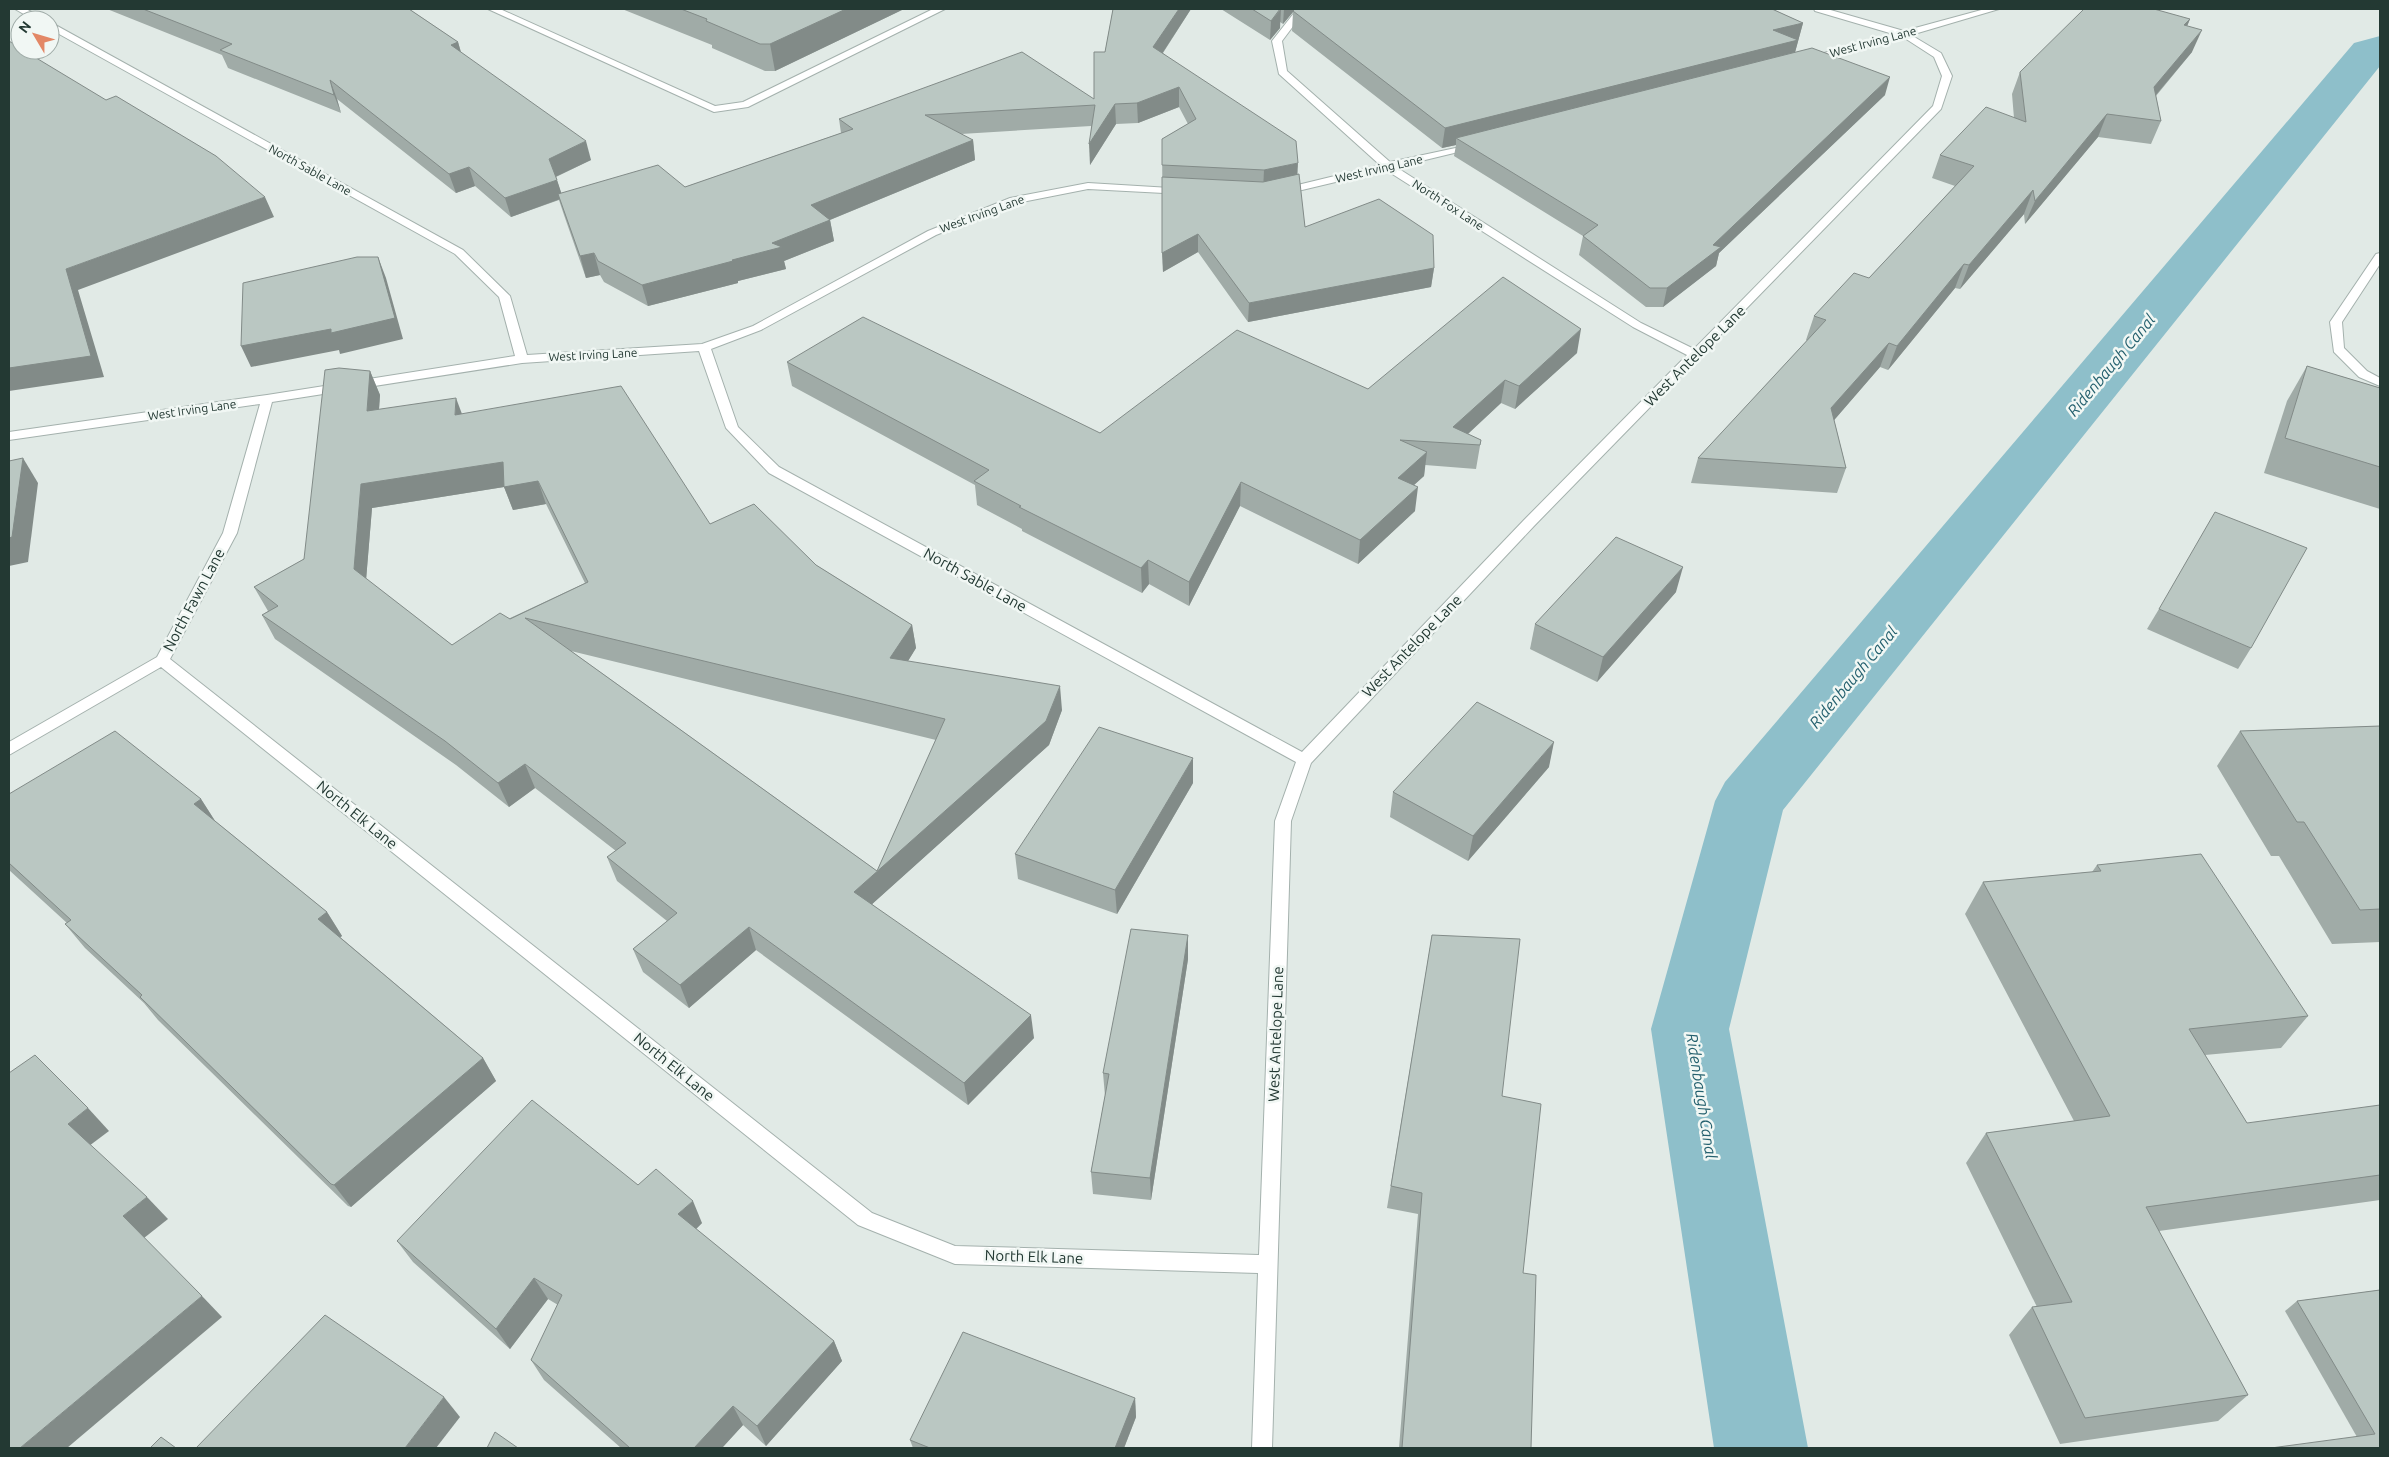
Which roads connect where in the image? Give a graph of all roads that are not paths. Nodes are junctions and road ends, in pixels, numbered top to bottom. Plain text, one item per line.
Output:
1 (493, 9) edge
2 (940, 9) edge
3 (1307, 9) edge
4 (1818, 9) edge
5 (1994, 9) edge
6 (60, 31) edge
7 (1904, 34) junction
8 (1799, 63) edge
9 (1484, 143) edge
10 (1389, 167) junction
11 (1195, 192) edge
12 (1273, 194) edge
13 (2380, 256) edge
14 (704, 347) junction
15 (1697, 355) junction
16 (522, 359) junction
17 (2380, 382) edge
18 (267, 399) junction
19 (9, 436) edge
20 (162, 660) junction
21 (9, 749) edge
22 (1304, 760) junction
23 (1268, 1264) junction
24 (1262, 1448) edge

1 - 2 street
3 - 10 street, North Fox Lane
4 - 7 street
5 - 7 street, West Irving Lane
6 - 16 street, North Sable Lane
7 - 8 street, West Irving Lane
7 - 15 street, West Antelope Lane
9 - 10 street, West Irving Lane
10 - 12 street, West Irving Lane
10 - 15 street, North Fox Lane
11 - 14 street, West Irving Lane
13 - 17 street
14 - 16 street, West Irving Lane
14 - 22 street, North Sable Lane
15 - 22 street, West Antelope Lane
16 - 18 street, West Irving Lane
18 - 19 street, West Irving Lane
18 - 20 street, North Fawn Lane
20 - 21 street, North Fawn Lane
20 - 23 street, North Elk Lane
22 - 23 street, West Antelope Lane
23 - 24 street, West Antelope Lane

